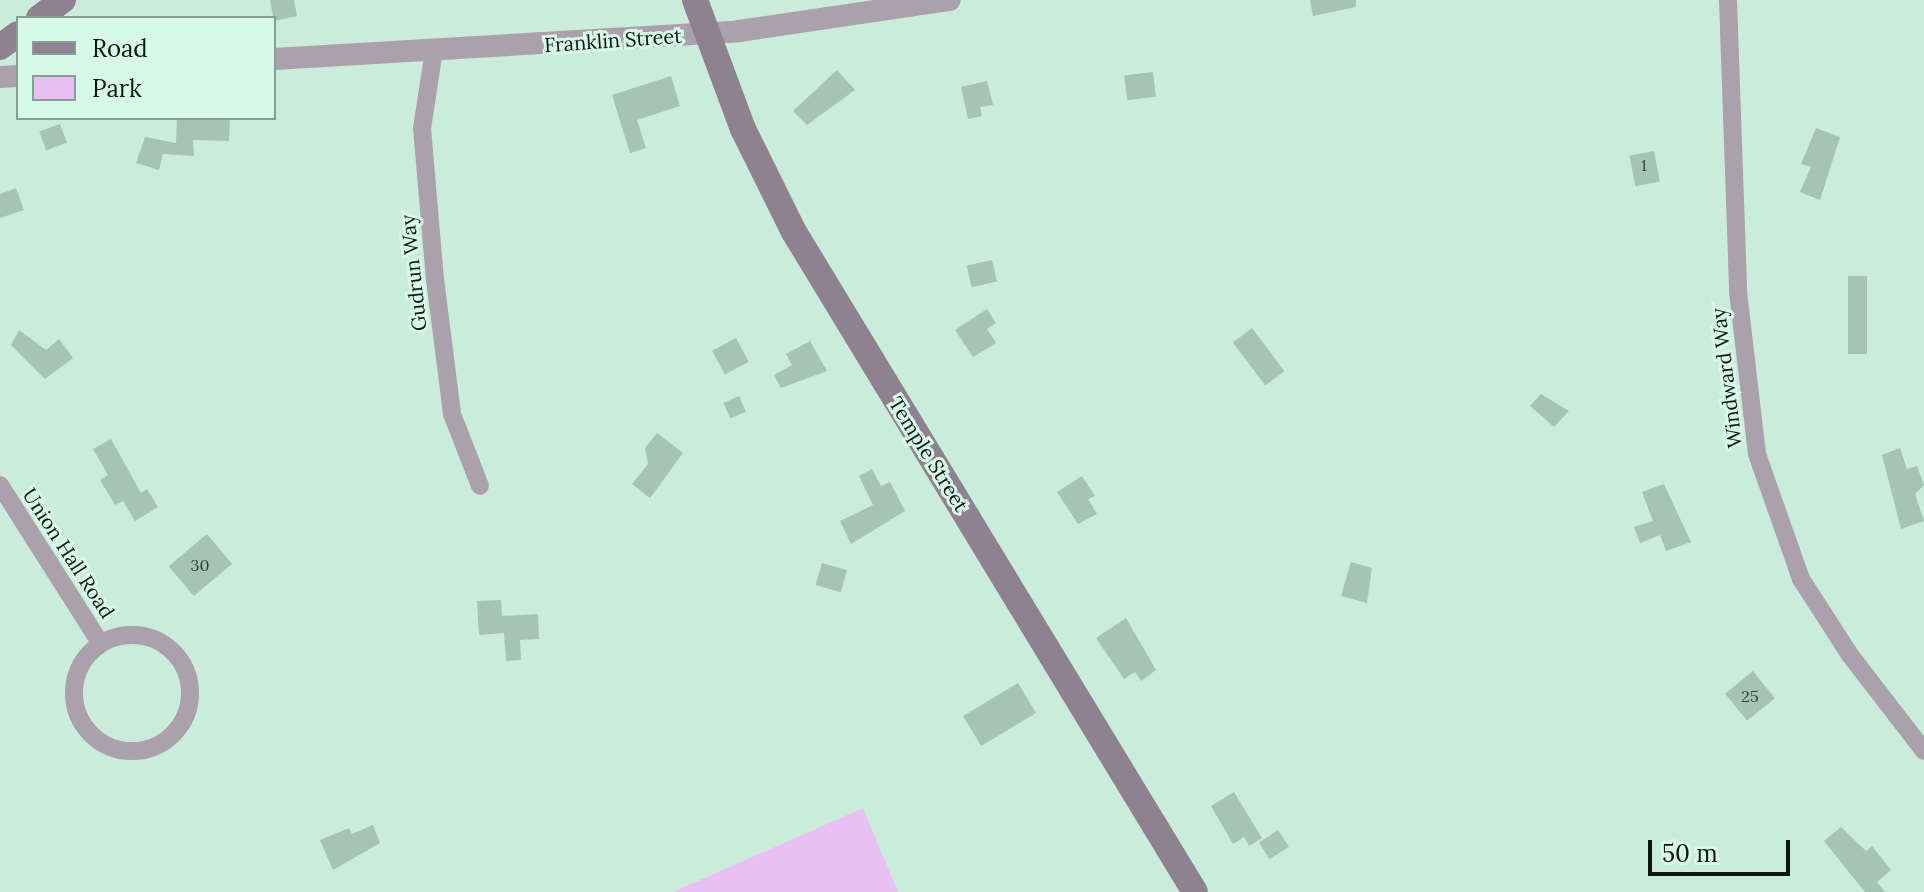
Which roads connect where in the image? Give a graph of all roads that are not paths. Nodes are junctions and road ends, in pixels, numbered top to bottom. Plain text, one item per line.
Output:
1 (63, 0) edge
2 (695, 0) edge
3 (950, 0) edge
4 (1728, 0) edge
5 (42, 16) edge
6 (705, 34) junction
7 (434, 50) junction
8 (276, 59) edge
9 (0, 485) edge
10 (480, 486) dead end
11 (101, 644) junction
12 (1924, 751) edge
13 (1195, 892) edge

1 - 5 main road
2 - 6 main road, Temple Street
3 - 6 street, Franklin Street
4 - 12 street, Windward Way
6 - 7 street, Franklin Street
6 - 13 main road, Temple Street
7 - 8 street, Franklin Street
7 - 10 street, Gudrun Way
9 - 11 street, Union Hall Road
11 - 11 street, Union Hall Road

